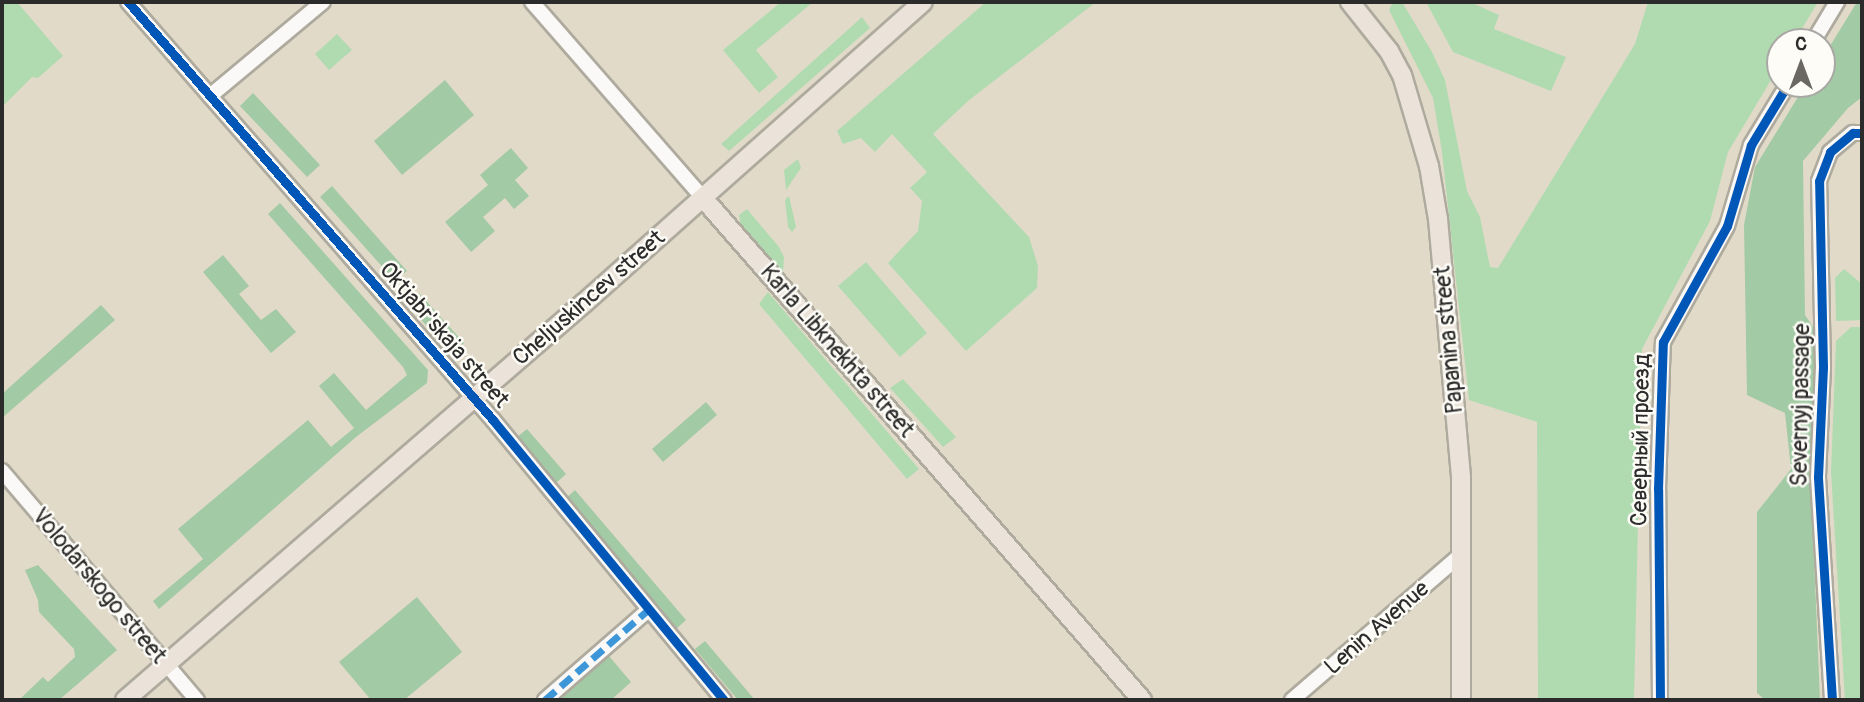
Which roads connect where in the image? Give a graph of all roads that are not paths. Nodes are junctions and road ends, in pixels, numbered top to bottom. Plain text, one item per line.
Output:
1 (128, 2) edge
2 (323, 2) edge
3 (532, 2) edge
4 (923, 2) edge
5 (1350, 2) edge
6 (1838, 2) edge
7 (1822, 28) edge
8 (210, 96) junction
9 (1780, 98) edge
10 (1862, 133) edge
11 (703, 198) junction
12 (474, 398) junction
13 (2, 471) edge
14 (1462, 554) junction
15 (648, 610) junction
16 (166, 664) junction
17 (125, 700) edge
18 (197, 700) edge
19 (545, 700) edge
20 (724, 700) edge
21 (1142, 700) edge
22 (1292, 700) edge
23 (1461, 700) edge
24 (1660, 700) edge
25 (1832, 700) edge

1 - 8 street, Oktjabr'skaja street
2 - 8 street
3 - 11 street, Karla Libknekhta street
4 - 11 main road, Cheljuskincev street
5 - 14 main road, Papanina street
6 - 7 street
8 - 12 street, Oktjabr'skaja street
9 - 24 street, Северный проезд
10 - 25 street, Severnyj passage
11 - 12 main road, Cheljuskincev street
11 - 21 main road, Karla Libknekhta street
12 - 15 street, Oktjabr'skaja street
12 - 16 main road, Cheljuskincev street
13 - 16 street, Volodarskogo street
14 - 22 street, Lenin Avenue
14 - 23 main road, Papanina street
15 - 19 street
15 - 20 street, Oktjabr'skaja street
16 - 17 main road, Cheljuskincev street
16 - 18 street, Volodarskogo street

